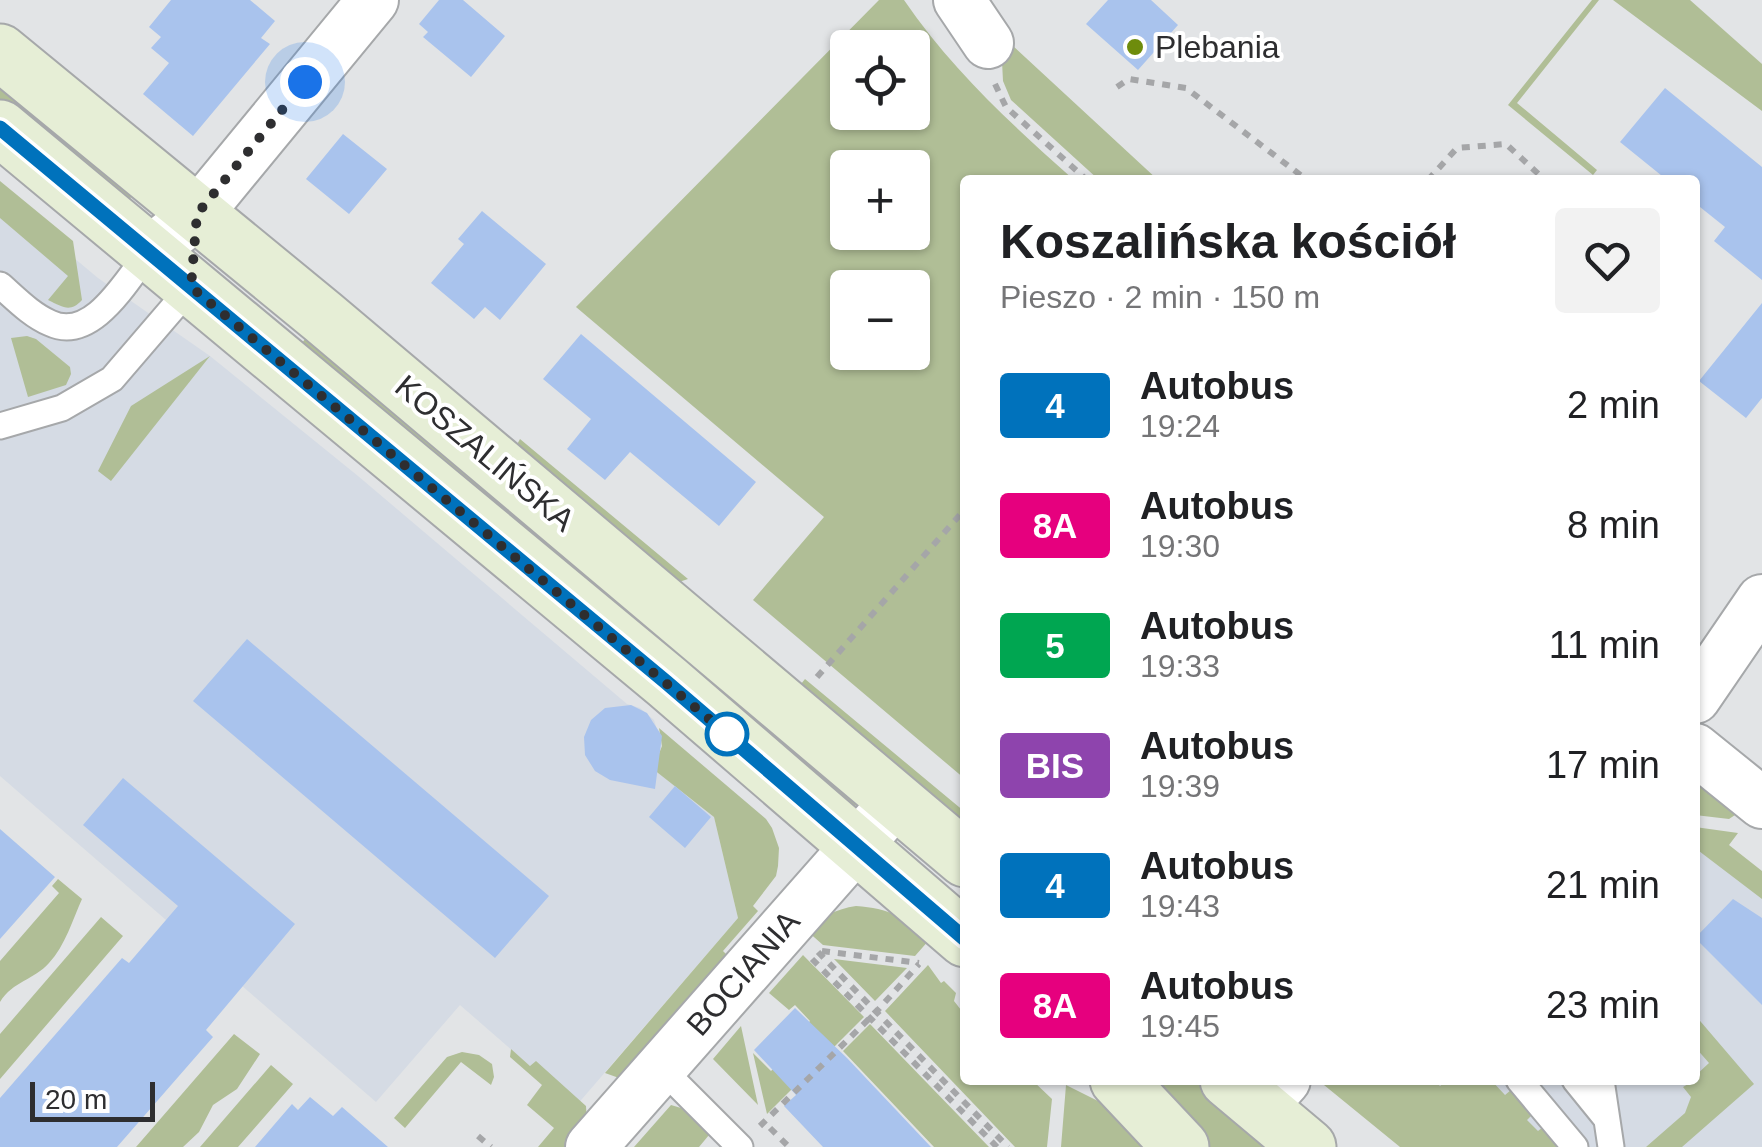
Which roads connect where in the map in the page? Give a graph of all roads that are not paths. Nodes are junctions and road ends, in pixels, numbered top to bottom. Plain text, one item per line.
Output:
1 (373, 0) edge
2 (959, 0) edge
3 (988, 44) road end
4 (0, 52) edge
5 (0, 128) edge
6 (197, 214) junction
7 (149, 252) junction
8 (0, 285) edge
9 (191, 287) junction
10 (0, 426) edge
11 (1762, 600) edge
12 (1700, 691) edge
13 (1700, 753) edge
14 (896, 800) junction
15 (1762, 803) edge
16 (856, 844) junction
17 (960, 855) edge
18 (939, 952) edge
19 (661, 1068) junction
20 (1123, 1085) edge
21 (1523, 1085) edge
22 (1578, 1085) edge
23 (1602, 1085) edge
24 (1258, 1089) edge
25 (1610, 1134) edge
26 (591, 1147) edge
27 (740, 1147) edge
28 (1181, 1147) edge
29 (1308, 1147) edge
30 (1575, 1147) edge

1 - 6 street
2 - 3 street
4 - 6 main road, KOSZALIŃSKA
5 - 7 main road, KOSZALIŃSKA
6 - 7 street
6 - 9 street
6 - 14 main road, KOSZALIŃSKA
7 - 8 lane
7 - 9 main road, KOSZALIŃSKA
9 - 10 lane
9 - 16 main road, KOSZALIŃSKA
11 - 12 street
13 - 15 street
14 - 16 street, BOCIANIA
14 - 17 main road, KOSZALIŃSKA
16 - 18 main road, KOSZALIŃSKA
16 - 19 street, BOCIANIA
19 - 26 street, BOCIANIA
19 - 27 lane
20 - 28 main road
21 - 30 lane
22 - 25 lane
23 - 25 lane
24 - 29 main road

